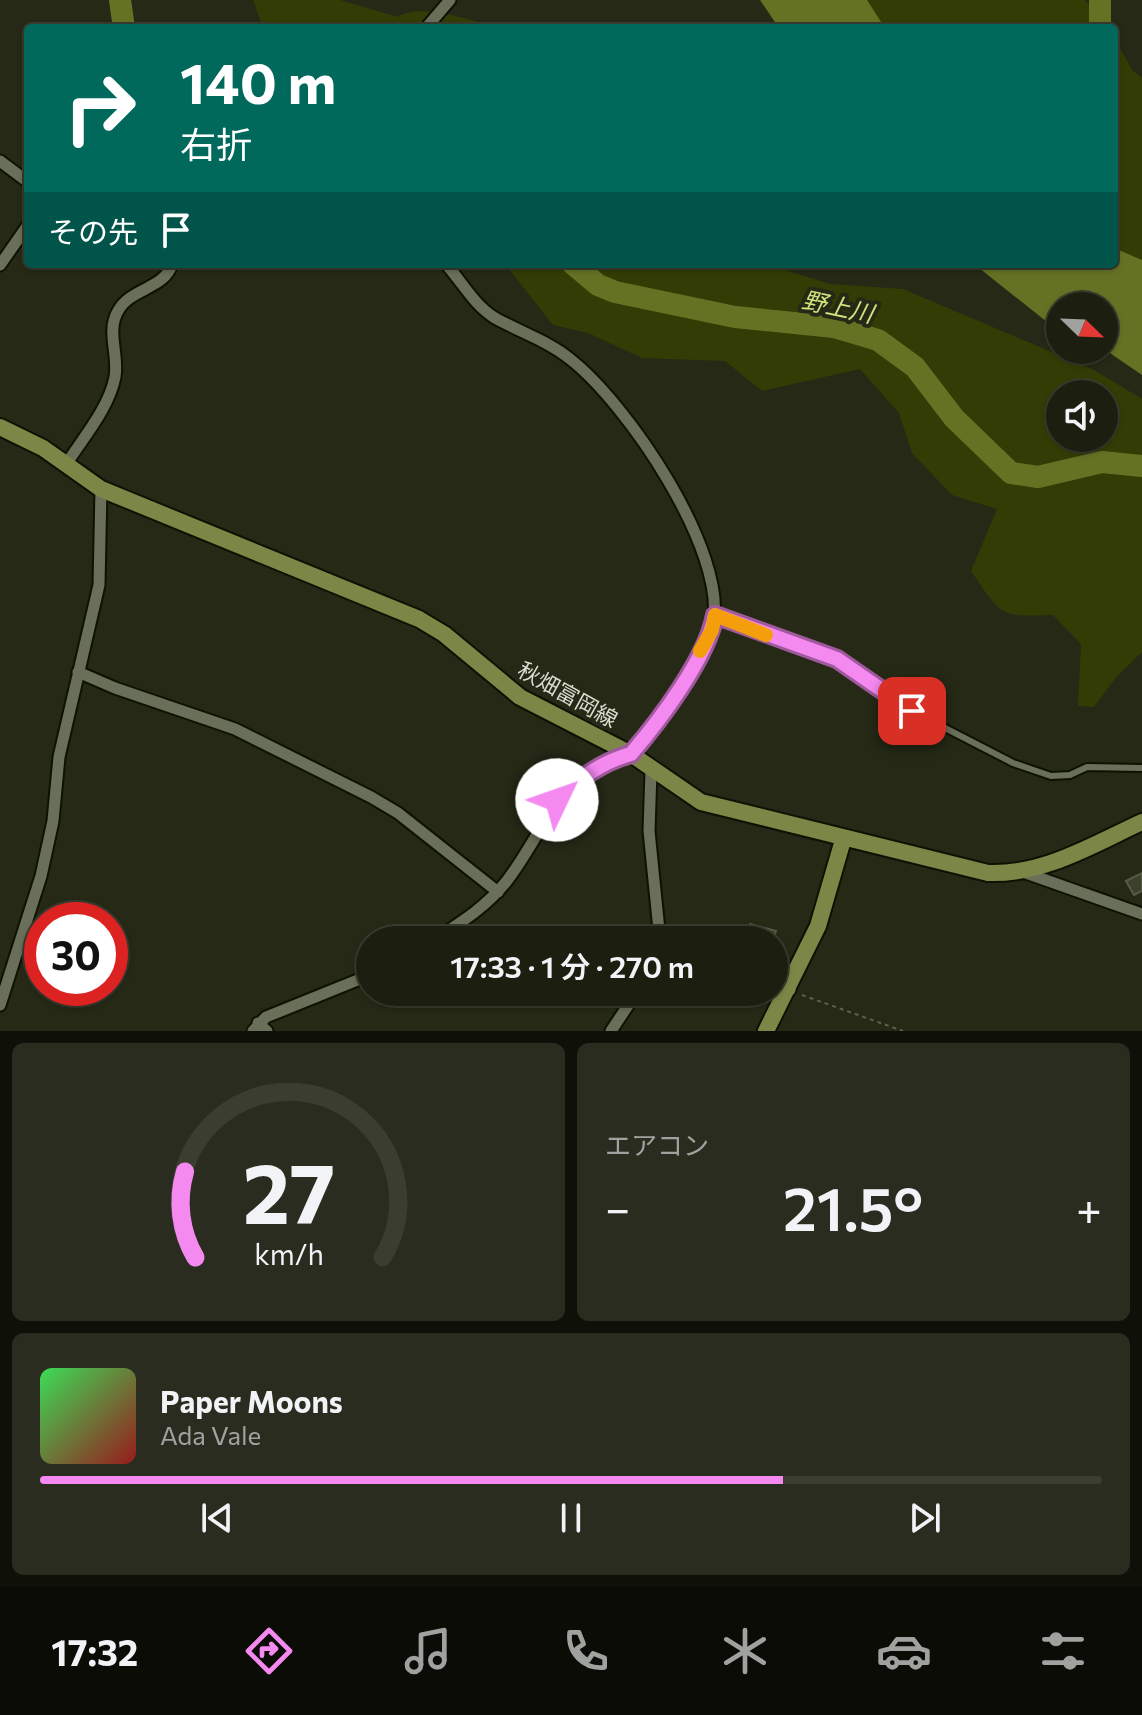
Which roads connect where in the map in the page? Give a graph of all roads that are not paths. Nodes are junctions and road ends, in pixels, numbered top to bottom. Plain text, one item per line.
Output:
1 (450, 0) edge
2 (429, 24) edge
3 (0, 161) edge
4 (24, 179) edge
5 (24, 231) edge
6 (0, 265) edge
7 (169, 268) edge
8 (450, 268) edge
9 (0, 427) edge
10 (67, 463) junction
11 (101, 489) junction
12 (715, 615) junction
13 (78, 672) junction
14 (631, 754) junction
15 (1142, 768) edge
16 (651, 771) junction
17 (1142, 822) edge
18 (843, 840) junction
19 (1023, 872) junction
20 (498, 892) junction
21 (1142, 914) edge
22 (455, 926) edge
23 (659, 926) edge
24 (0, 954) edge
25 (13, 960) junction
26 (788, 978) edge
27 (356, 982) edge
28 (0, 1005) edge
29 (628, 1006) edge
30 (775, 1006) edge
31 (259, 1028) edge
32 (611, 1031) edge
33 (766, 1031) edge

1 - 2 street
3 - 4 street
5 - 6 street
7 - 10 street
8 - 12 street
9 - 10 main road, 秋畑富岡線
10 - 11 main road, 秋畑富岡線
11 - 13 street
11 - 14 main road, 秋畑富岡線
12 - 14 street
12 - 15 lane
13 - 20 street
13 - 25 street
14 - 16 main road, 秋畑富岡線
14 - 20 street
16 - 18 main road, 秋畑富岡線
16 - 23 street
17 - 19 main road, 秋畑富岡線
18 - 19 main road, 秋畑富岡線
18 - 26 main road
19 - 21 street
20 - 22 street
24 - 25 street
25 - 28 street
27 - 31 street
29 - 32 street
30 - 33 main road

